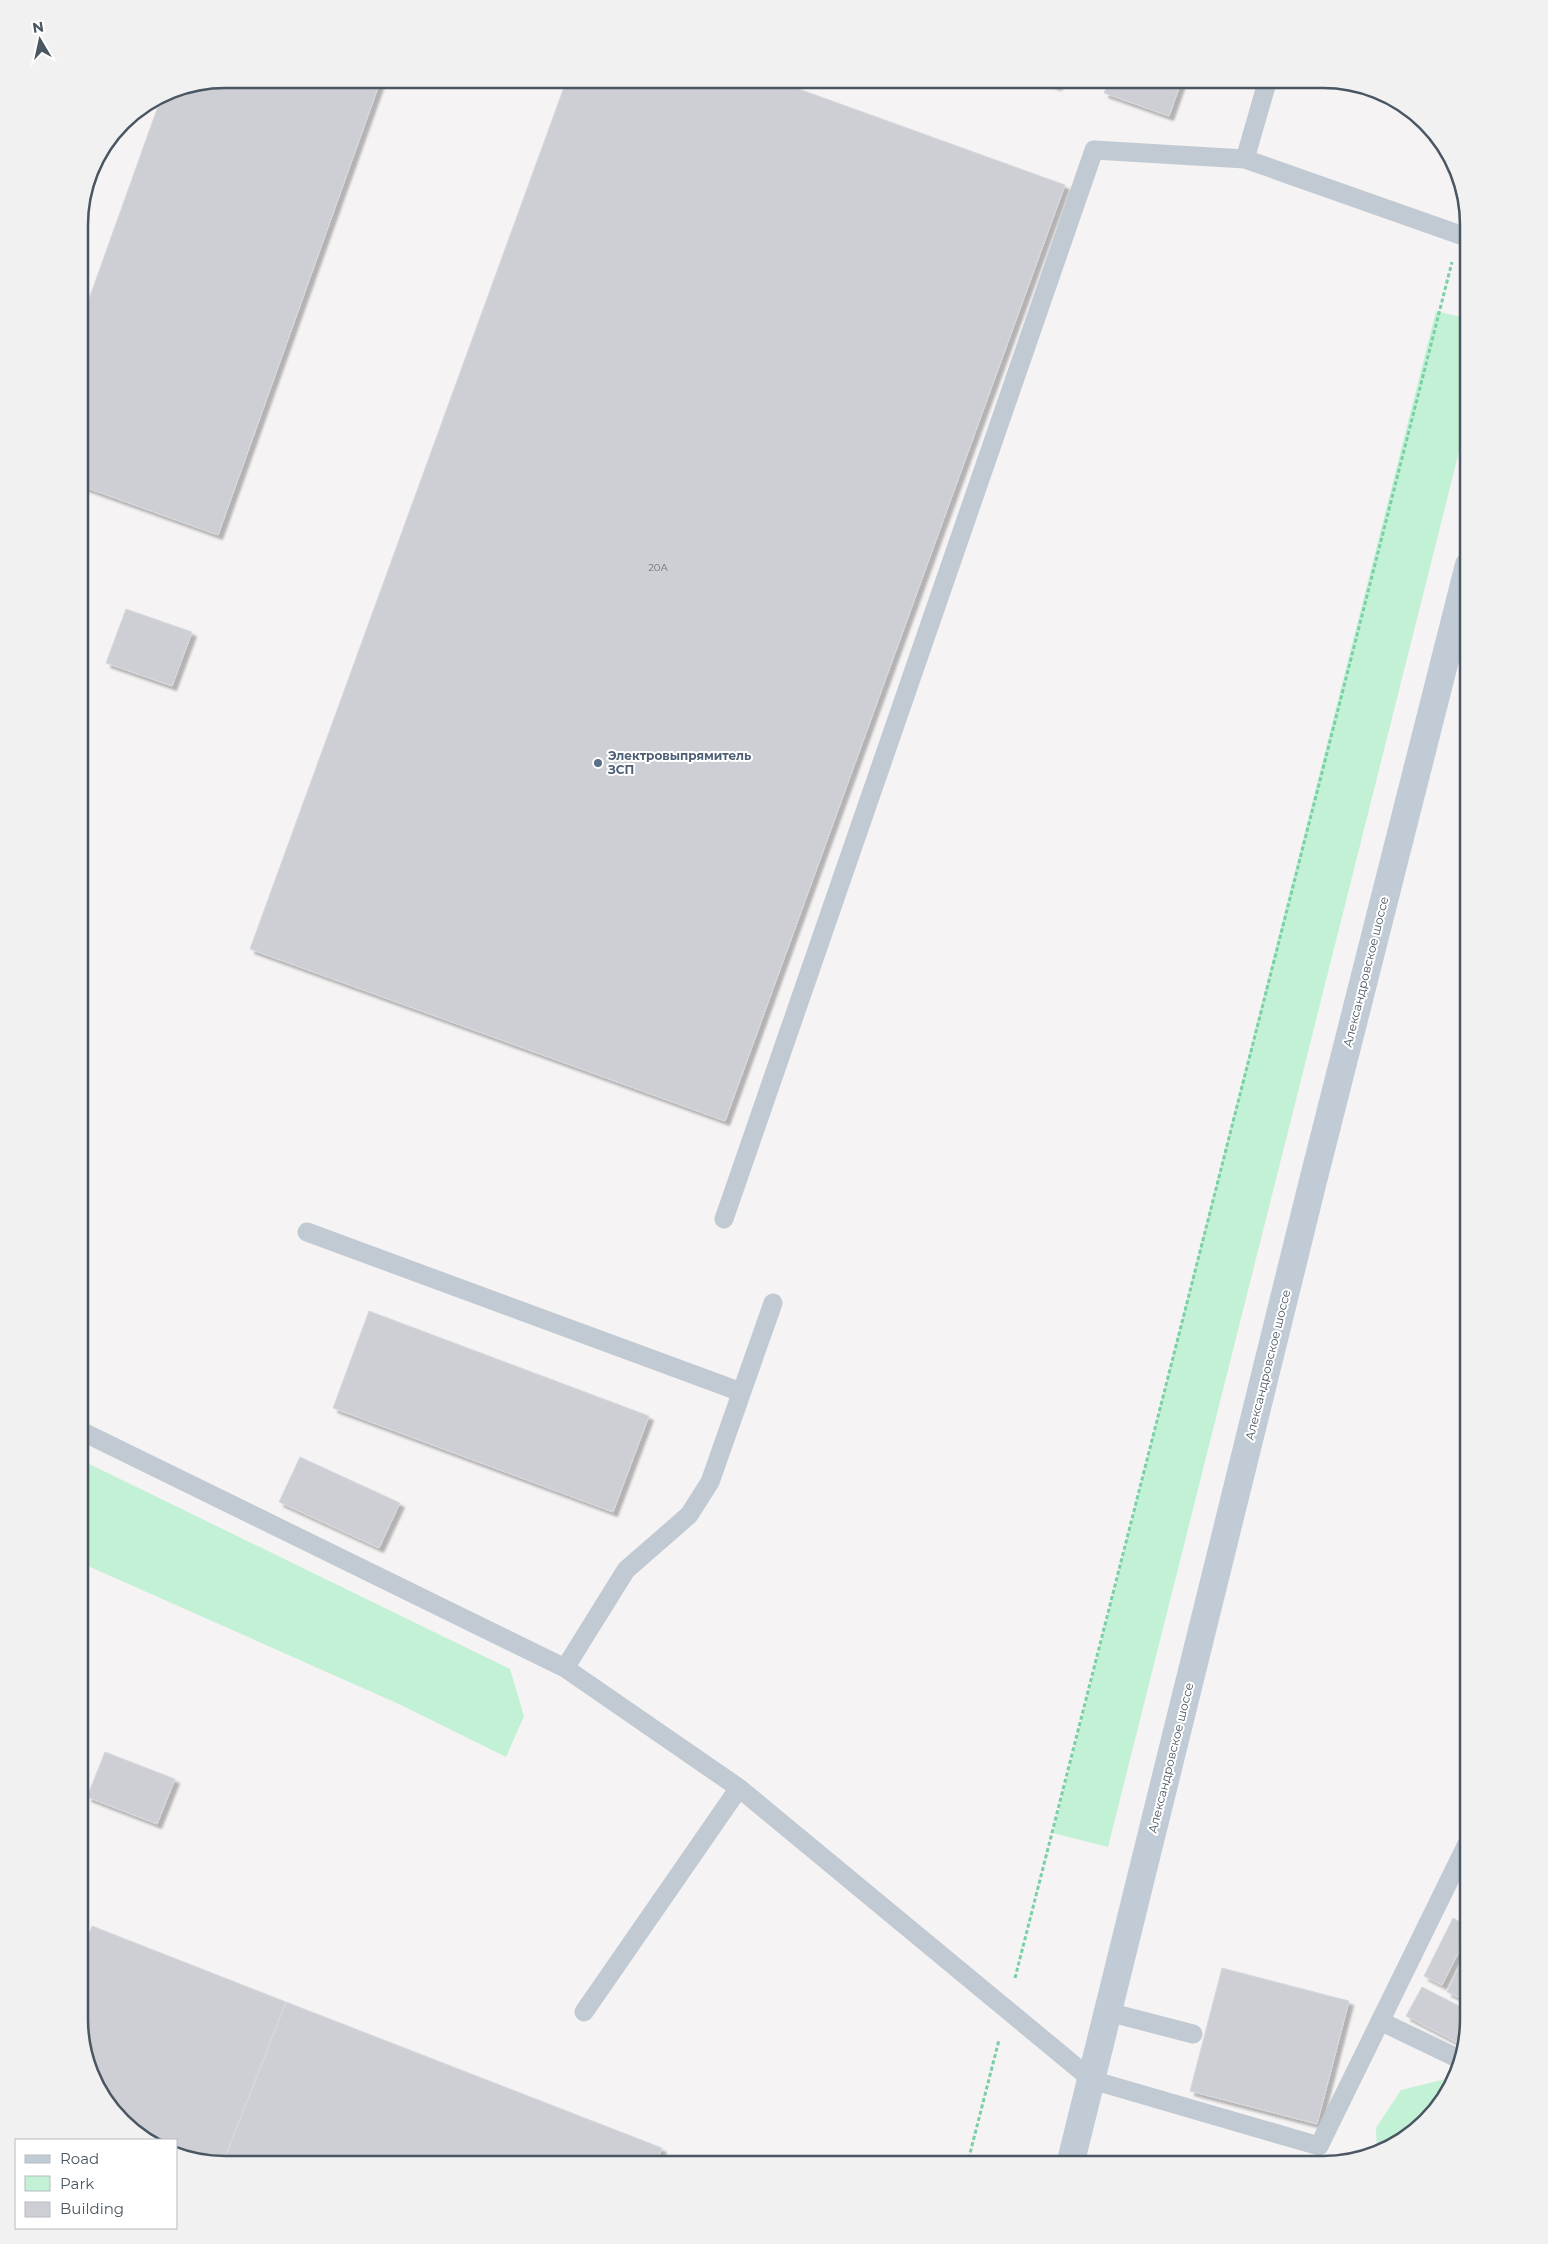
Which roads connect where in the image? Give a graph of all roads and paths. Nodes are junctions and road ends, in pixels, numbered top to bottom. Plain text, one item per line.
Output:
1 (1265, 88) edge
2 (1244, 159) junction
3 (1460, 235) edge
4 (1460, 252) edge
5 (1460, 624) edge
6 (724, 1219) dead end
7 (307, 1232) dead end
8 (773, 1303) dead end
9 (741, 1392) junction
10 (88, 1434) edge
11 (565, 1668) junction
12 (739, 1788) junction
13 (1460, 1858) edge
14 (1007, 2010) junction
15 (584, 2012) dead end
16 (1108, 2012) junction
17 (1380, 2021) junction
18 (1193, 2034) dead end
19 (1455, 2058) edge
20 (1092, 2080) junction
21 (969, 2156) edge
22 (1072, 2156) edge

1 - 2 lane
2 - 3 lane
2 - 6 lane
4 - 14 path
5 - 16 main road, Александровское шоссе
7 - 9 lane
8 - 9 lane
9 - 11 lane
10 - 11 lane
11 - 12 lane
12 - 14 lane
12 - 15 lane
13 - 17 lane
14 - 20 lane
14 - 21 path
16 - 18 lane
16 - 20 main road, Александровское шоссе
17 - 19 lane
17 - 20 lane
20 - 22 main road, Александровское шоссе

